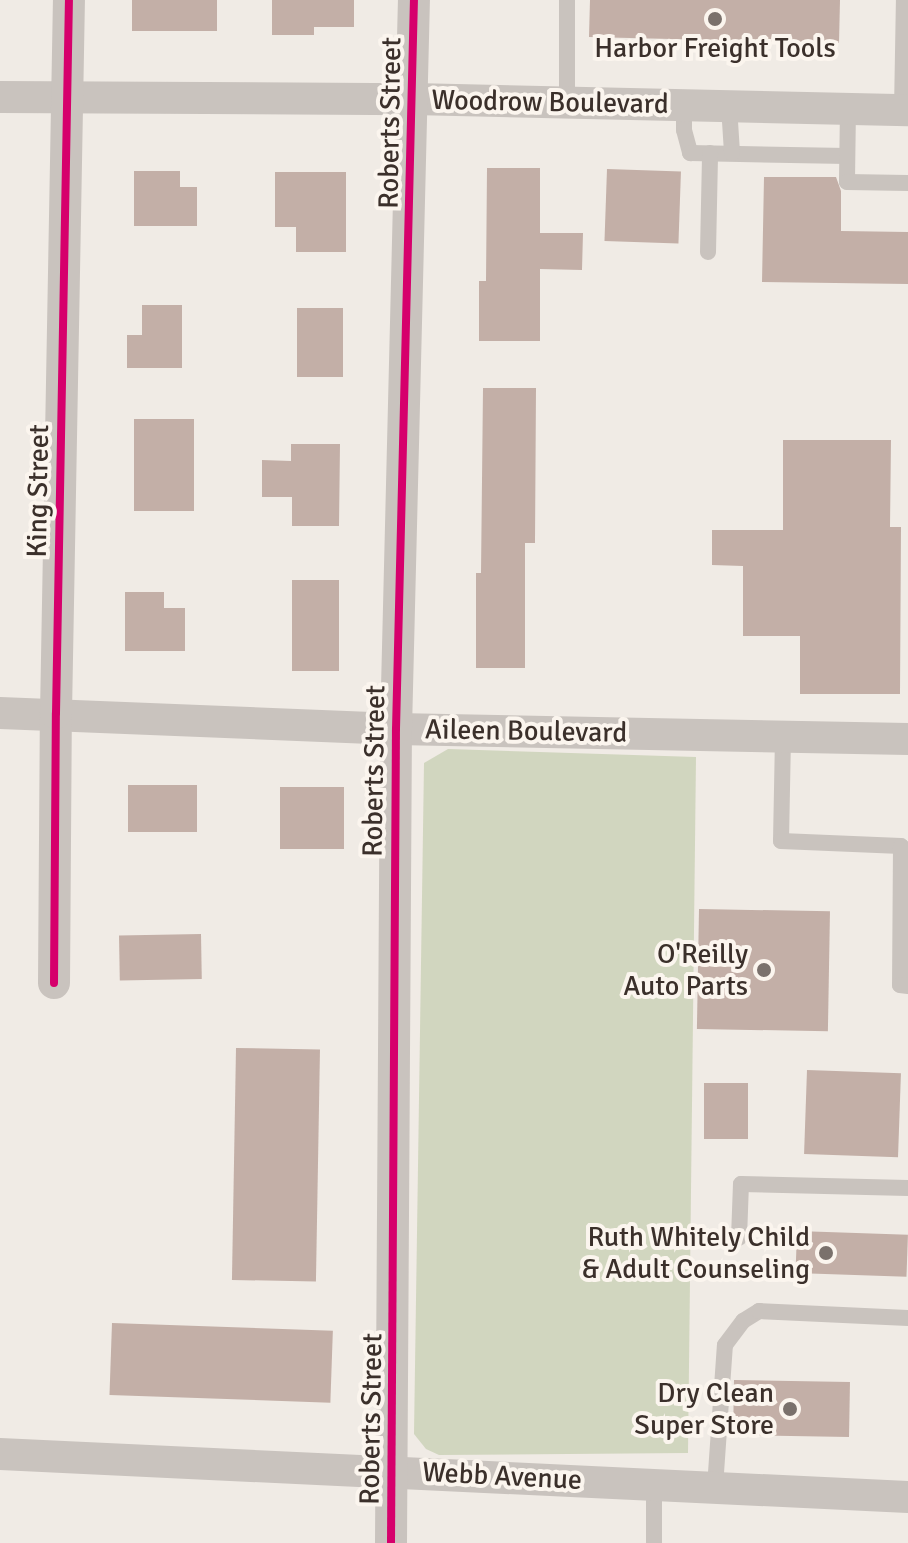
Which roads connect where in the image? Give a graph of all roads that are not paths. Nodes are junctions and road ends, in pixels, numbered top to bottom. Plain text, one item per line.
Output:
1 (69, 0) edge
2 (414, 0) edge
3 (567, 0) edge
4 (904, 0) edge
5 (0, 97) edge
6 (67, 98) junction
7 (413, 99) junction
8 (567, 103) junction
9 (684, 105) junction
10 (729, 106) junction
11 (848, 108) junction
12 (905, 110) edge
13 (710, 153) junction
14 (732, 153) junction
15 (847, 156) junction
16 (908, 183) edge
17 (708, 252) dead end
18 (0, 713) edge
19 (56, 713) junction
20 (396, 729) junction
21 (783, 737) junction
22 (908, 739) edge
23 (54, 983) dead end
24 (908, 986) edge
25 (908, 1188) edge
26 (739, 1238) dead end
27 (908, 1318) edge
28 (0, 1454) edge
29 (394, 1471) junction
30 (654, 1484) junction
31 (715, 1487) junction
32 (908, 1497) edge
33 (391, 1543) edge
34 (654, 1543) edge

1 - 6 street, King Street
2 - 7 street, Roberts Street
3 - 8 lane
4 - 12 lane
5 - 6 street, Woodrow Boulevard
6 - 7 street, Woodrow Boulevard
6 - 19 street, King Street
7 - 8 street, Woodrow Boulevard
7 - 20 street, Roberts Street
8 - 9 street, Woodrow Boulevard
9 - 10 street, Woodrow Boulevard
9 - 13 lane
10 - 11 street, Woodrow Boulevard
10 - 14 lane
11 - 12 street, Woodrow Boulevard
11 - 15 lane
13 - 14 lane
13 - 17 lane
14 - 15 lane
15 - 16 lane
18 - 19 street, Aileen Boulevard
19 - 20 street, Aileen Boulevard
19 - 23 street, King Street
20 - 21 street, Aileen Boulevard
20 - 29 street, Roberts Street
21 - 22 street, Aileen Boulevard
21 - 24 lane
25 - 26 lane
27 - 31 lane
28 - 29 street, Webb Avenue
29 - 30 street, Webb Avenue
29 - 33 street, Roberts Street
30 - 31 street, Webb Avenue
30 - 34 lane
31 - 32 street, Webb Avenue

